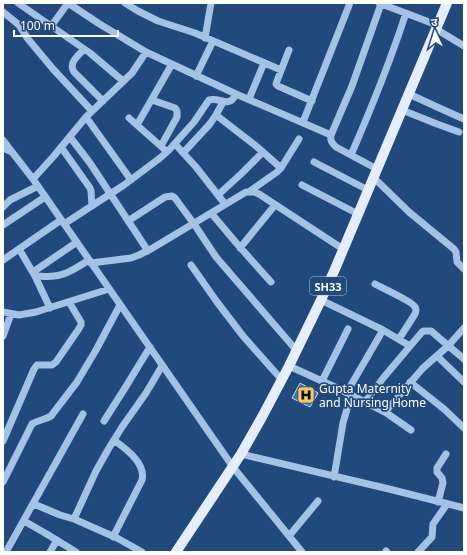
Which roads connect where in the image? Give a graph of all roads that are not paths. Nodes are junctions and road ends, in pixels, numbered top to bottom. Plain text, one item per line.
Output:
1 (68, 3) edge
2 (125, 3) edge
3 (212, 3) edge
4 (350, 3) edge
5 (447, 3) edge
6 (21, 4) edge
7 (380, 4) edge
8 (136, 6) edge
9 (3, 12) edge
10 (406, 13) junction
11 (52, 25) junction
12 (437, 27) junction
13 (205, 38) junction
14 (213, 41) junction
15 (464, 46) edge
16 (84, 49) junction
17 (288, 50) dead end
18 (146, 52) junction
19 (264, 63) junction
20 (172, 64) junction
21 (281, 70) junction
22 (196, 76) junction
23 (123, 81) junction
24 (236, 94) junction
25 (409, 94) junction
26 (152, 100) junction
27 (249, 100) junction
28 (103, 101) junction
29 (224, 102) junction
30 (312, 102) junction
31 (402, 110) junction
32 (92, 111) junction
33 (216, 115) junction
34 (86, 118) junction
35 (129, 118) dead end
36 (464, 119) edge
37 (303, 122) junction
38 (137, 125) junction
39 (459, 132) dead end
40 (331, 135) junction
41 (70, 137) junction
42 (299, 139) dead end
43 (3, 140) edge
44 (175, 144) junction
45 (161, 146) junction
46 (61, 147) junction
47 (3, 148) edge
48 (12, 152) junction
49 (167, 152) junction
50 (263, 152) junction
51 (183, 153) junction
52 (351, 155) junction
53 (314, 162) dead end
54 (281, 168) junction
55 (375, 173) junction
56 (33, 179) junction
57 (131, 180) junction
58 (302, 185) dead end
59 (38, 186) junction
60 (368, 190) junction
61 (250, 191) junction
62 (110, 194) junction
63 (218, 195) junction
64 (45, 197) junction
65 (225, 204) junction
66 (275, 205) junction
67 (92, 206) junction
68 (3, 207) edge
69 (211, 213) junction
70 (358, 214) junction
71 (128, 221) junction
72 (63, 222) junction
73 (194, 224) junction
74 (3, 225) edge
75 (77, 242) junction
76 (240, 248) junction
77 (19, 249) junction
78 (343, 249) junction
79 (148, 251) junction
80 (3, 260) edge
81 (90, 262) junction
82 (191, 265) dead end
83 (464, 269) edge
84 (34, 274) junction
85 (271, 282) dead end
86 (375, 284) dead end
87 (109, 289) junction
88 (322, 300) junction
89 (69, 302) junction
90 (120, 305) junction
91 (50, 308) junction
92 (3, 312) edge
93 (11, 314) junction
94 (464, 328) edge
95 (348, 329) dead end
96 (383, 330) junction
97 (3, 336) edge
98 (399, 339) junction
99 (410, 346) junction
100 (448, 346) junction
101 (150, 347) junction
102 (297, 351) junction
103 (437, 356) junction
104 (464, 359) edge
105 (162, 366) junction
106 (289, 366) junction
107 (282, 380) junction
108 (322, 381) junction
109 (410, 382) junction
110 (464, 382) edge
111 (349, 394) junction
112 (365, 402) junction
113 (385, 412) junction
114 (83, 414) dead end
115 (104, 421) dead end
116 (464, 428) edge
117 (411, 430) dead end
118 (114, 440) junction
119 (3, 441) edge
120 (241, 454) junction
121 (446, 454) dead end
122 (233, 467) junction
123 (334, 477) junction
124 (3, 482) edge
125 (318, 500) dead end
126 (438, 502) junction
127 (34, 504) junction
128 (447, 504) junction
129 (464, 508) edge
130 (74, 519) junction
131 (24, 521) junction
132 (288, 536) junction
133 (113, 537) junction
134 (57, 540) junction
135 (179, 551) edge
136 (6, 552) edge
137 (50, 552) edge
138 (76, 552) edge
139 (142, 552) edge
140 (302, 552) edge
141 (418, 552) edge

1 - 11 street
1 - 18 street
2 - 8 street
3 - 13 street
4 - 30 street
5 - 12 main road, SH33
6 - 11 street
7 - 10 street
7 - 40 street
8 - 13 street
9 - 32 street
10 - 12 street
10 - 52 street
11 - 16 street
12 - 15 street
12 - 25 main road, SH33
13 - 14 street
14 - 19 street
14 - 22 street
16 - 23 street
16 - 28 street
17 - 21 street
18 - 20 street
18 - 23 street
19 - 21 street
19 - 27 street
20 - 22 street
20 - 26 street
21 - 30 street
22 - 24 street
23 - 28 street
24 - 27 street
24 - 29 street
25 - 31 main road, SH33
25 - 36 street
26 - 38 street
26 - 45 street
27 - 37 street
28 - 32 street
29 - 33 street
29 - 44 street
30 - 37 street
31 - 39 street
31 - 55 main road, SH33
32 - 34 street
33 - 50 street
33 - 51 street
34 - 41 street
34 - 57 street
35 - 38 street
37 - 40 street
38 - 45 street
40 - 52 street
41 - 46 street
41 - 62 street
42 - 54 street
43 - 48 street
44 - 49 street
44 - 51 street
45 - 49 street
46 - 56 street
46 - 67 street
47 - 48 street
48 - 56 street
49 - 57 street
50 - 54 street
50 - 63 street
51 - 63 street
52 - 55 street
53 - 60 street
54 - 61 street
55 - 60 main road, SH33
55 - 83 street
56 - 59 street
57 - 62 street
58 - 70 street
59 - 64 street
59 - 68 street
60 - 70 main road, SH33
61 - 65 street
61 - 66 street
62 - 67 street
62 - 71 street
63 - 65 street
64 - 72 street
64 - 74 street
65 - 69 street
66 - 76 street
66 - 78 street
67 - 72 street
69 - 73 street
69 - 76 street
70 - 78 main road, SH33
71 - 73 street
71 - 79 street
72 - 75 street
72 - 77 street
73 - 79 street
73 - 102 street
75 - 81 street
75 - 84 street
76 - 85 street
77 - 80 street
77 - 84 street
78 - 88 main road, SH33
79 - 81 street
81 - 84 street
81 - 87 street
82 - 107 street
84 - 91 street
86 - 98 street
87 - 89 street
87 - 90 street
88 - 96 street
88 - 102 main road, SH33
89 - 91 street
89 - 119 street
90 - 101 street
90 - 124 street
91 - 93 street
92 - 93 street
93 - 97 street
94 - 100 street
95 - 108 street
96 - 98 street
96 - 111 street
98 - 99 street
99 - 100 street
99 - 112 street
100 - 103 street
100 - 104 street
101 - 105 street
101 - 115 street
102 - 106 main road, SH33
103 - 109 street
103 - 110 street
105 - 118 street
105 - 122 street
106 - 107 main road, SH33
106 - 108 street
107 - 120 main road, SH33
108 - 111 street
109 - 113 street
109 - 116 street
111 - 112 street
111 - 123 street
112 - 113 street
113 - 117 street
114 - 127 street
118 - 130 street
118 - 133 street
120 - 122 main road, SH33
120 - 123 street
121 - 126 street
122 - 132 street
122 - 135 main road, SH33
123 - 126 street
125 - 132 street
126 - 128 street
127 - 130 street
127 - 131 street
128 - 129 street
128 - 141 street
130 - 133 street
131 - 134 street
131 - 136 street
132 - 140 street
133 - 139 street
134 - 137 street
134 - 138 street

